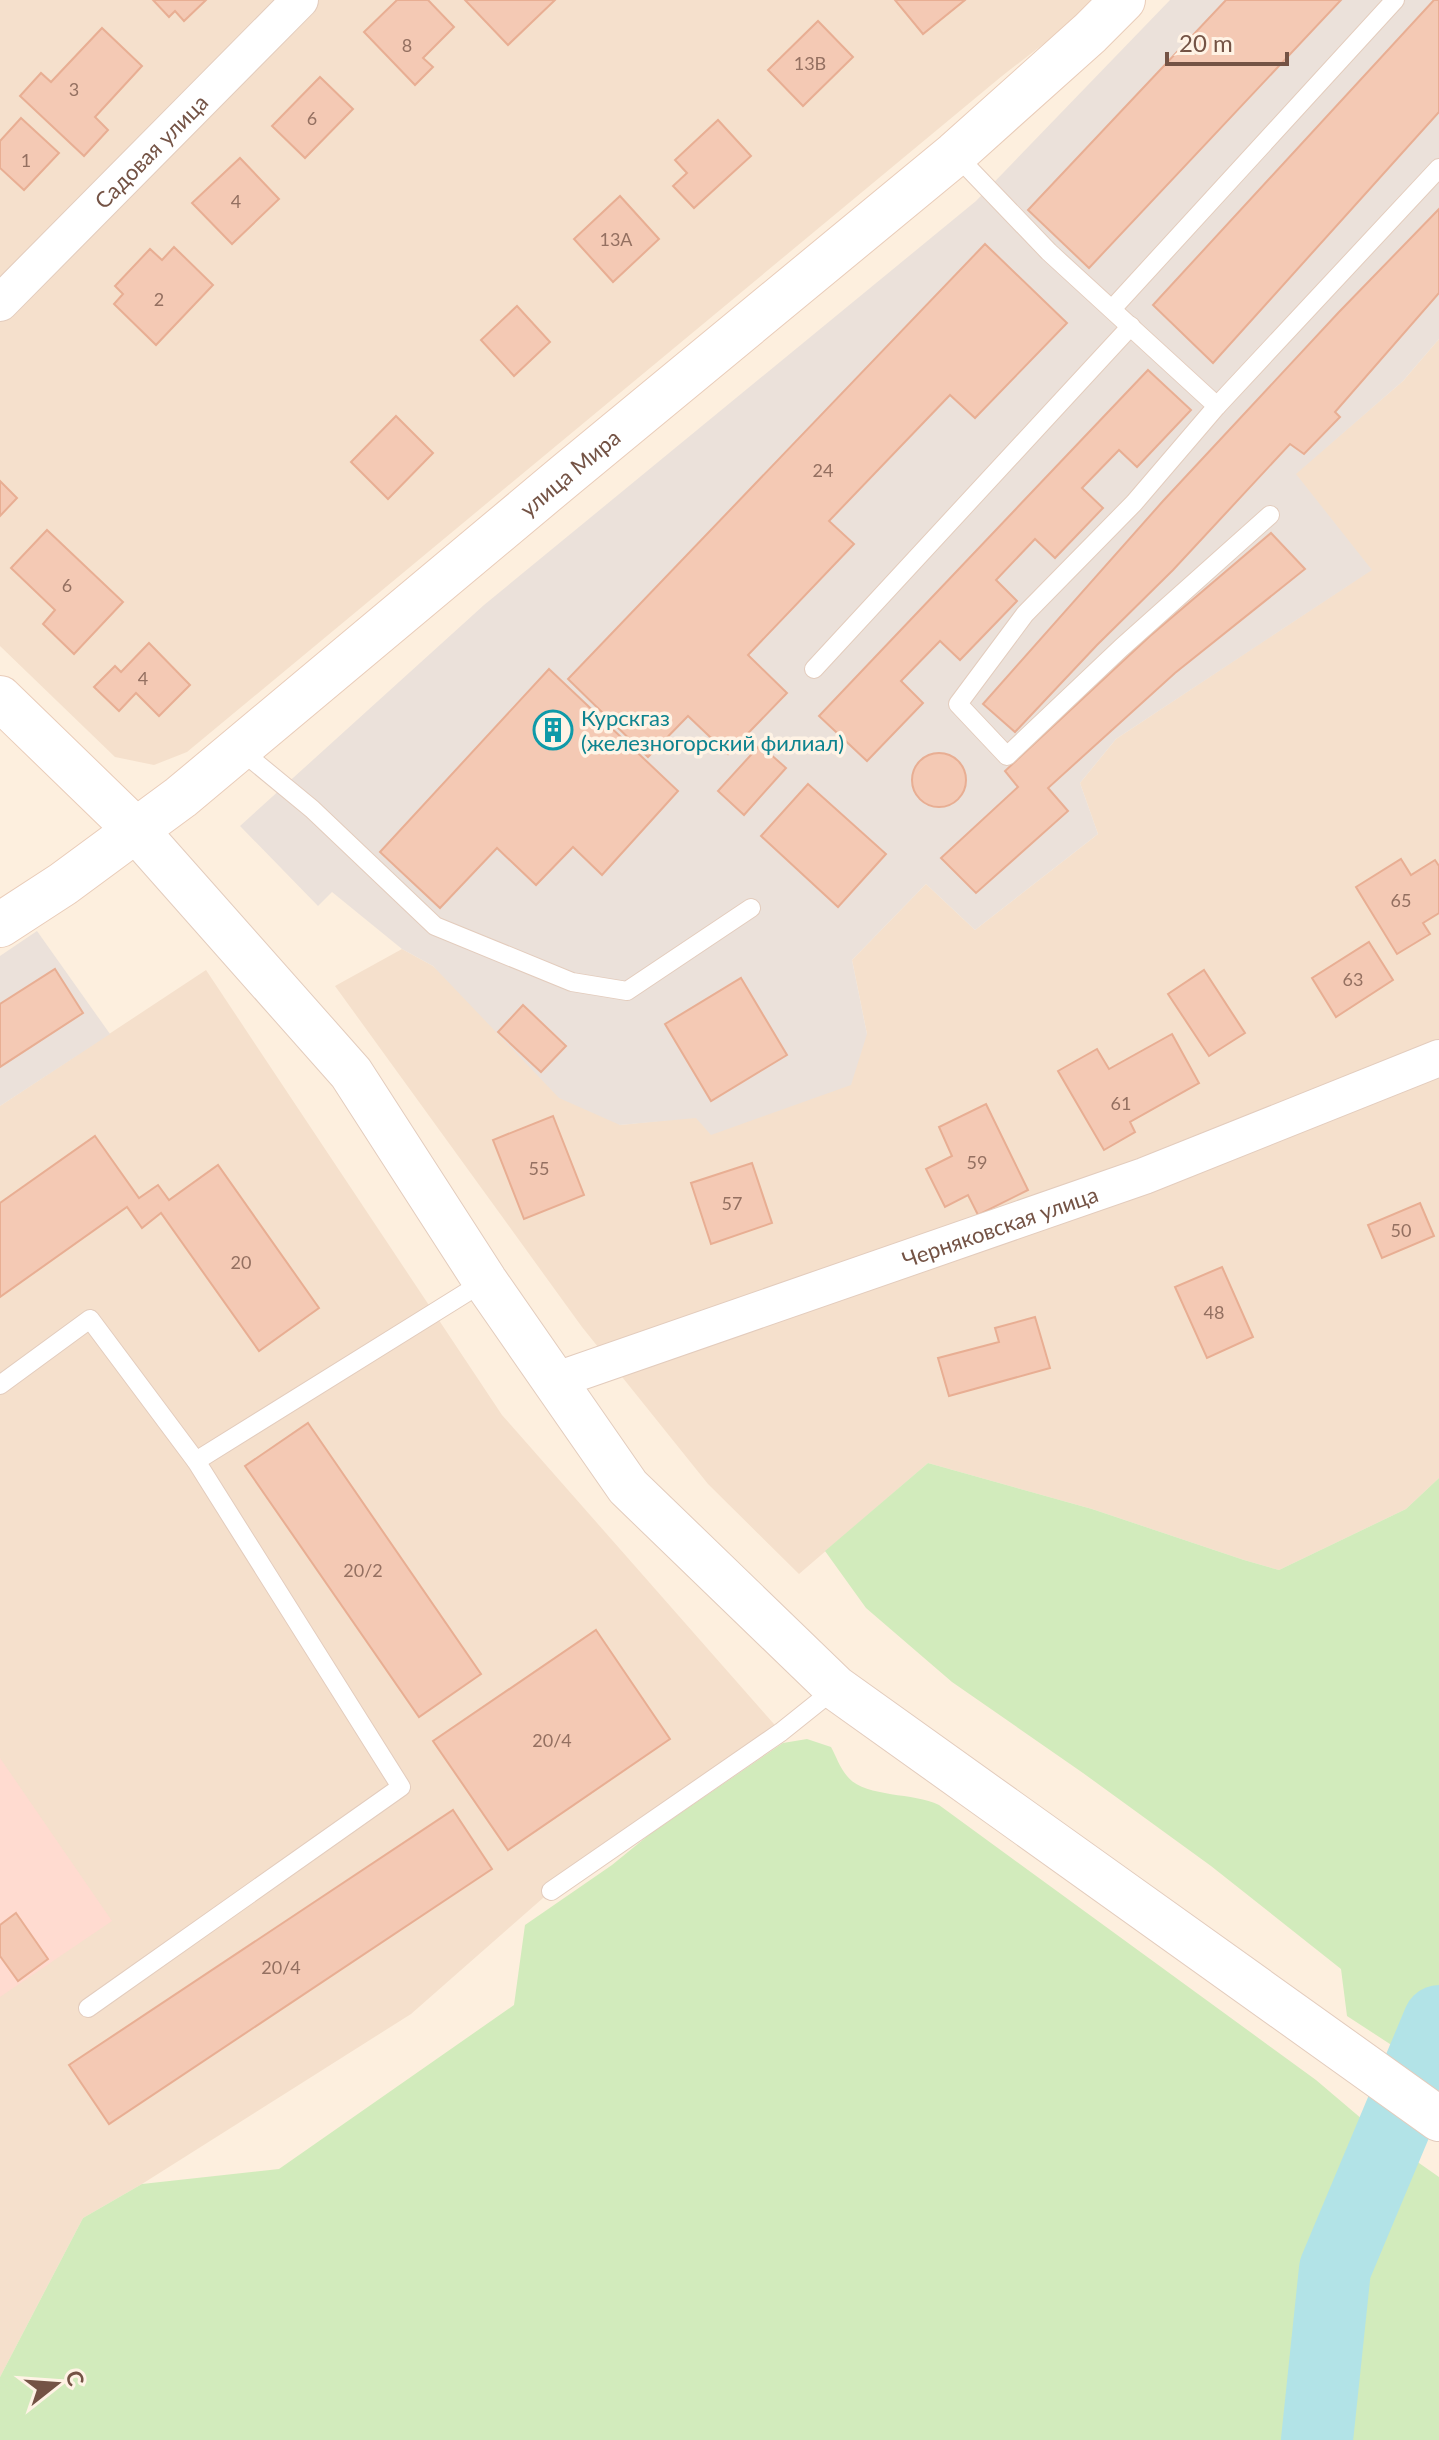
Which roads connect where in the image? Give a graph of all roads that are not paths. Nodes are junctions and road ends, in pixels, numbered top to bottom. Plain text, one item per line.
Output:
1 (300, 0) edge
2 (1123, 0) edge
3 (1395, 0) edge
4 (955, 154) junction
5 (1439, 168) edge
6 (0, 303) edge
7 (1112, 309) junction
8 (1131, 326) junction
9 (1217, 406) junction
10 (1270, 515) dead end
11 (814, 669) dead end
12 (0, 698) edge
13 (238, 748) junction
14 (135, 829) junction
15 (751, 908) dead end
16 (0, 925) edge
17 (1439, 1058) edge
18 (485, 1281) junction
19 (554, 1381) junction
20 (0, 1385) edge
21 (196, 1461) junction
22 (836, 1688) junction
23 (551, 1891) dead end
24 (88, 2008) dead end
25 (1439, 2119) edge

1 - 6 street, Садовая улица
2 - 4 street, улица Мира
3 - 7 lane
4 - 7 lane
4 - 13 street, улица Мира
5 - 9 lane
7 - 8 lane
8 - 9 lane
8 - 11 lane
9 - 10 lane
12 - 14 street
13 - 14 street, улица Мира
13 - 15 lane
14 - 16 street, улица Мира
14 - 18 street
17 - 19 street, Черняковская улица
18 - 19 street
18 - 21 lane
19 - 22 street
20 - 21 lane
21 - 24 lane
22 - 23 lane
22 - 25 street

